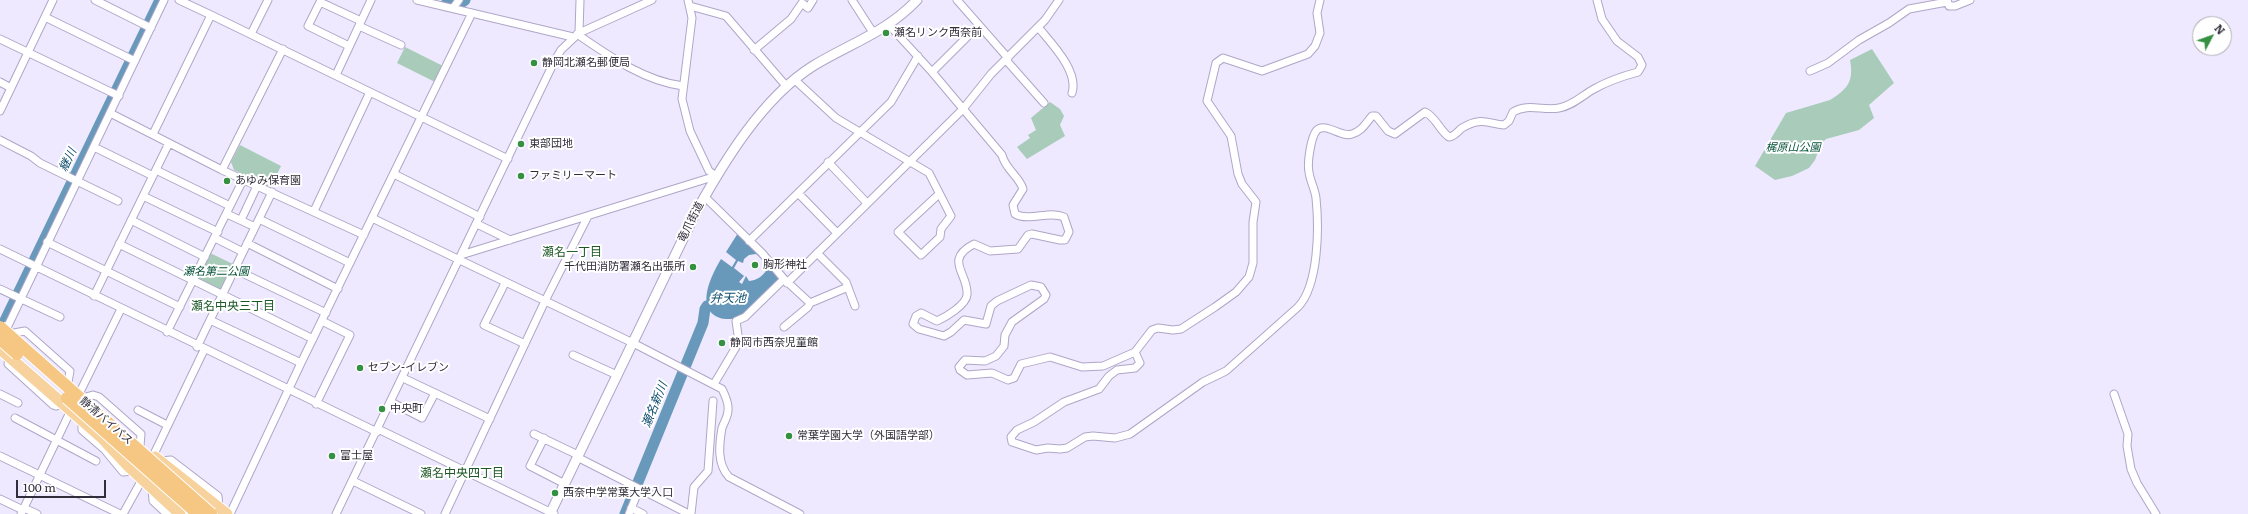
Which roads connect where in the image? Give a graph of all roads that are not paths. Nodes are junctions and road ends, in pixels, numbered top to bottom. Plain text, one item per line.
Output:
1 (53, 0) edge
2 (95, 0) edge
3 (164, 0) edge
4 (179, 0) edge
5 (268, 0) edge
6 (371, 0) edge
7 (417, 0) edge
8 (459, 0) edge
9 (580, 0) edge
10 (813, 0) edge
11 (852, 0) edge
12 (917, 0) edge
13 (957, 0) edge
14 (1059, 0) edge
15 (1320, 0) edge
16 (1597, 0) edge
17 (1970, 0) edge
18 (647, 1) edge
19 (1947, 1) edge
20 (689, 3) edge
21 (453, 8) junction
22 (472, 13) junction
23 (211, 15) junction
24 (45, 17) junction
25 (360, 23) junction
26 (889, 25) junction
27 (980, 25) junction
28 (1038, 27) junction
29 (151, 28) junction
30 (251, 34) junction
31 (874, 34) junction
32 (576, 35) junction
33 (0, 39) edge
34 (401, 45) dead end
35 (349, 46) junction
36 (283, 49) junction
37 (754, 50) junction
38 (28, 53) junction
39 (918, 56) junction
40 (1007, 59) junction
41 (135, 61) junction
42 (1810, 71) dead end
43 (932, 72) junction
44 (336, 75) junction
45 (795, 80) junction
46 (0, 82) edge
47 (682, 86) junction
48 (787, 87) junction
49 (11, 88) junction
50 (370, 92) junction
51 (1072, 94) dead end
52 (119, 96) junction
53 (1044, 104) dead end
54 (963, 108) junction
55 (0, 111) edge
56 (110, 113) junction
57 (422, 116) junction
58 (858, 132) junction
59 (153, 134) junction
60 (0, 140) edge
61 (169, 143) junction
62 (94, 146) junction
63 (508, 159) junction
64 (828, 162) junction
65 (908, 162) junction
66 (222, 170) junction
67 (154, 173) junction
68 (394, 174) junction
69 (716, 176) junction
70 (243, 180) junction
71 (78, 181) junction
72 (257, 186) junction
73 (272, 192) junction
74 (798, 193) junction
75 (939, 194) junction
76 (143, 196) junction
77 (704, 196) junction
78 (118, 201) dead end
79 (867, 203) junction
80 (230, 206) junction
81 (314, 211) junction
82 (226, 214) junction
83 (588, 216) junction
84 (480, 217) junction
85 (372, 218) junction
86 (259, 219) junction
87 (131, 220) junction
88 (241, 220) junction
89 (477, 224) junction
90 (255, 227) junction
91 (837, 233) junction
92 (216, 235) junction
93 (364, 236) junction
94 (510, 240) junction
95 (749, 241) junction
96 (47, 242) junction
97 (119, 244) junction
98 (247, 244) junction
99 (0, 249) edge
100 (243, 252) junction
101 (817, 253) junction
102 (205, 256) junction
103 (460, 258) junction
104 (350, 263) junction
105 (37, 267) junction
106 (234, 269) junction
107 (107, 270) junction
108 (194, 280) junction
109 (785, 281) junction
110 (505, 283) junction
111 (848, 287) junction
112 (0, 288) edge
113 (338, 289) junction
114 (223, 294) junction
115 (94, 296) junction
116 (22, 298) junction
117 (545, 301) junction
118 (810, 303) junction
119 (855, 306) dead end
120 (180, 307) junction
121 (121, 309) junction
122 (326, 313) junction
123 (60, 317) dead end
124 (210, 320) junction
125 (322, 320) junction
126 (5, 327) edge
127 (784, 327) dead end
128 (168, 332) junction
129 (0, 339) edge
130 (313, 339) junction
131 (0, 343) edge
132 (633, 343) junction
133 (525, 344) junction
134 (201, 348) junction
135 (0, 349) edge
136 (1135, 352) junction
137 (573, 355) dead end
138 (301, 363) junction
139 (617, 375) junction
140 (403, 378) junction
141 (714, 384) junction
142 (288, 390) junction
143 (435, 393) junction
144 (0, 394) edge
145 (2114, 394) dead end
146 (83, 395) junction
147 (713, 401) dead end
148 (391, 402) junction
149 (18, 403) dead end
150 (316, 404) junction
151 (67, 407) junction
152 (138, 410) dead end
153 (15, 418) dead end
154 (490, 419) junction
155 (87, 420) junction
156 (167, 425) junction
157 (377, 431) junction
158 (534, 434) dead end
159 (544, 438) junction
160 (58, 439) junction
161 (139, 447) junction
162 (0, 456) edge
163 (157, 456) junction
164 (578, 456) junction
165 (96, 461) dead end
166 (465, 472) junction
167 (40, 475) junction
168 (143, 478) junction
169 (353, 481) junction
170 (564, 484) junction
171 (639, 488) junction
172 (152, 489) junction
173 (0, 499) edge
174 (23, 511) edge
175 (630, 511) edge
176 (219, 512) edge
177 (339, 513) edge
178 (552, 513) edge
179 (37, 514) edge
180 (122, 514) edge
181 (168, 514) edge
182 (180, 514) edge
183 (189, 514) edge
184 (198, 514) edge
185 (230, 514) edge
186 (421, 514) edge
187 (445, 514) edge
188 (643, 514) edge
189 (689, 514) edge
190 (800, 514) edge
191 (2156, 514) edge

1 - 24 street
2 - 29 street
3 - 29 street
4 - 23 street
5 - 30 street
6 - 25 street
7 - 21 street
8 - 21 street
9 - 32 street
10 - 37 street
11 - 31 street
12 - 26 main road, 竜爪街道
13 - 27 street
14 - 28 street
15 - 136 street
16 - 136 street
17 - 19 street
18 - 32 street
19 - 42 street
20 - 37 street
20 - 47 street
21 - 22 street
22 - 32 street
22 - 57 street
23 - 30 street
23 - 59 street
24 - 38 street
24 - 41 street
25 - 34 street
25 - 35 street
25 - 35 street
26 - 31 main road, 竜爪街道
26 - 39 street
27 - 40 street
27 - 43 street
28 - 40 street
28 - 51 street
29 - 41 street
30 - 36 street
31 - 45 main road, 竜爪街道
32 - 47 street
32 - 63 street
33 - 38 street
35 - 44 street
36 - 44 street
36 - 66 street
37 - 48 street
38 - 49 street
38 - 52 street
39 - 43 street
39 - 58 street
40 - 53 street
40 - 54 street
41 - 52 street
43 - 54 street
44 - 50 street
45 - 48 main road, 竜爪街道
45 - 58 street
46 - 49 street
47 - 69 street
48 - 69 main road, 竜爪街道
49 - 55 street
50 - 57 street
50 - 81 street
52 - 56 street
54 - 65 street
54 - 136 street
56 - 59 street
56 - 62 street
57 - 63 street
57 - 68 street
58 - 64 street
58 - 65 street
59 - 61 street
60 - 71 street
61 - 66 street
61 - 67 street
62 - 67 street
62 - 71 street
63 - 84 street
64 - 74 street
64 - 79 street
65 - 75 street
65 - 79 street
66 - 70 street
67 - 76 street
67 - 80 street
68 - 84 street
68 - 85 street
69 - 77 main road, 竜爪街道
69 - 83 street
70 - 72 street
70 - 80 street
71 - 78 street
71 - 96 street
72 - 73 street
72 - 88 street
73 - 81 street
73 - 86 street
74 - 91 street
74 - 95 street
75 - 75 street
76 - 87 street
76 - 92 street
77 - 95 street
77 - 132 main road, 竜爪街道
79 - 91 street
80 - 82 street
81 - 93 street
82 - 88 street
82 - 92 street
83 - 94 street
83 - 117 street
84 - 89 street
85 - 93 street
85 - 103 street
86 - 90 street
86 - 104 street
87 - 97 street
87 - 102 street
88 - 90 street
89 - 94 street
89 - 103 street
90 - 98 street
91 - 101 street
92 - 100 street
92 - 102 street
93 - 104 street
94 - 103 street
95 - 109 street
96 - 105 street
96 - 107 street
97 - 107 street
97 - 108 street
98 - 100 street
98 - 113 street
99 - 105 street
100 - 106 street
101 - 109 street
101 - 111 street
102 - 108 street
103 - 110 street
103 - 140 street
104 - 113 street
105 - 115 street
105 - 116 street
106 - 114 street
106 - 122 street
107 - 115 street
107 - 120 street
108 - 114 street
108 - 120 street
109 - 118 street
109 - 141 street
110 - 117 street
110 - 133 street
111 - 118 street
111 - 119 street
112 - 116 street
113 - 122 street
114 - 124 street
114 - 130 street
115 - 121 street
116 - 123 street
116 - 126 street
117 - 132 street
117 - 133 street
118 - 127 street
120 - 128 street
121 - 128 street
121 - 146 street
122 - 125 street
124 - 134 street
124 - 138 street
125 - 130 street
125 - 150 street
126 - 131 street
126 - 146 highway
126 - 161 highway, 静清バイパス, bridge
128 - 134 street
129 - 155 highway, 静清バイパス, bridge
130 - 138 street
132 - 139 main road, 竜爪街道
132 - 141 street
133 - 154 street
134 - 142 street
134 - 156 street
135 - 151 highway
137 - 139 street
138 - 142 street
139 - 164 main road, 竜爪街道
140 - 143 street
140 - 148 street
141 - 190 street
142 - 150 street
142 - 185 street
143 - 148 street
143 - 154 street
144 - 149 street
145 - 191 street
146 - 151 street
146 - 161 highway
147 - 189 street
148 - 157 street
150 - 157 street
151 - 155 highway
151 - 160 street
152 - 156 street
153 - 160 street
154 - 166 street
155 - 168 highway
155 - 183 highway, bridge
155 - 184 highway, 静清バイパス, bridge
156 - 163 street
157 - 166 street
157 - 169 street
158 - 159 street
159 - 164 street
159 - 170 street
160 - 165 street
160 - 167 street
161 - 163 highway
161 - 176 highway, 静清バイパス, bridge
162 - 167 street
163 - 176 highway
164 - 170 main road, 竜爪街道
164 - 171 street
166 - 178 street
166 - 187 street
167 - 174 street
167 - 180 street
168 - 172 highway
168 - 180 street
169 - 177 street
169 - 186 street
170 - 178 main road, 竜爪街道
171 - 175 street
171 - 189 street
172 - 181 street
172 - 182 highway
173 - 174 street
174 - 179 street
175 - 188 street

